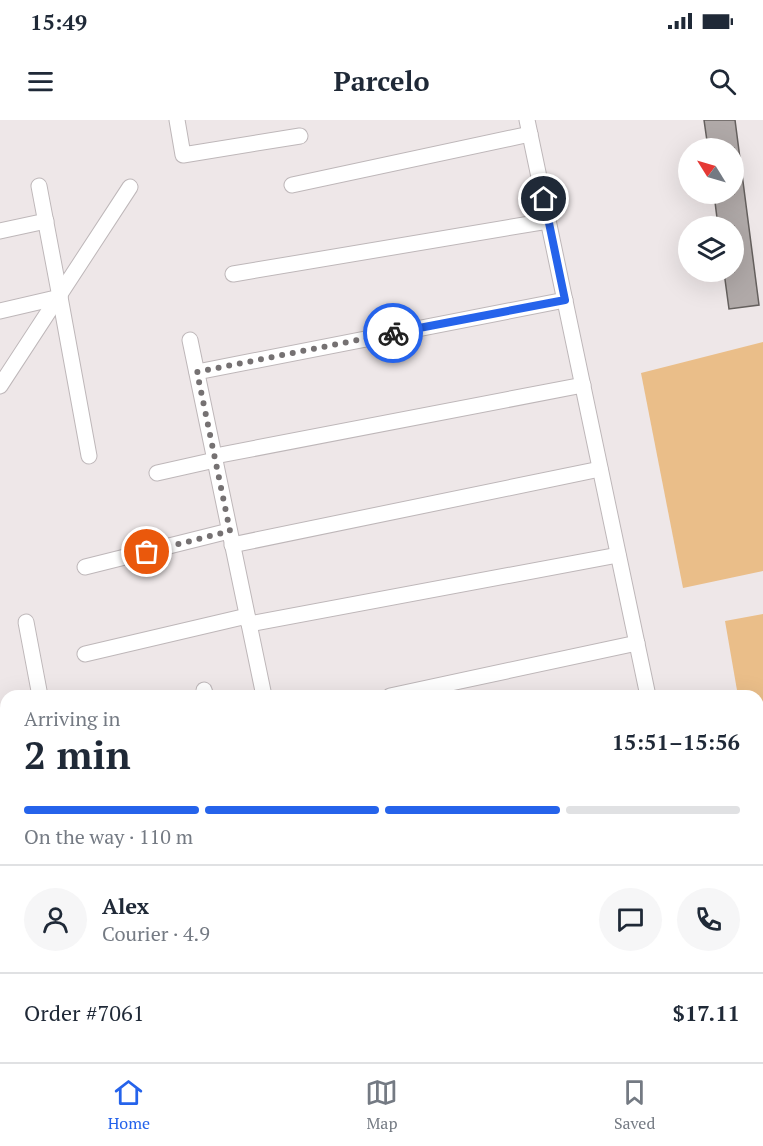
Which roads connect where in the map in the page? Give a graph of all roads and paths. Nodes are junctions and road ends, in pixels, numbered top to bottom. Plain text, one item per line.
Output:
1 (177, 120) edge
2 (529, 127) edge
3 (300, 136) dead end
4 (292, 185) dead end
5 (39, 186) dead end
6 (130, 187) dead end
7 (46, 221) junction
8 (548, 221) junction
9 (0, 231) edge
10 (233, 274) dead end
11 (60, 297) junction
12 (565, 300) junction
13 (0, 311) edge
14 (190, 340) dead end
15 (197, 372) junction
16 (583, 385) junction
17 (0, 386) edge
18 (89, 456) dead end
19 (215, 458) junction
20 (600, 469) junction
21 (157, 473) dead end
22 (231, 538) junction
23 (618, 555) junction
24 (85, 567) dead end
25 (248, 620) junction
26 (26, 621) dead end
27 (637, 643) junction
28 (86, 654) dead end
29 (39, 690) edge
30 (263, 690) edge
31 (418, 690) edge
32 (647, 690) edge

1 - 3 street
2 - 4 street
2 - 8 street
5 - 7 street
6 - 11 street
7 - 9 street
7 - 11 street
8 - 10 street
8 - 12 street
11 - 13 street
11 - 17 street
11 - 18 street
12 - 15 street
12 - 16 street
14 - 15 street
15 - 19 street
16 - 19 street
16 - 20 street
19 - 21 street
19 - 22 street
20 - 22 street
20 - 23 street
22 - 24 street
22 - 25 street
23 - 25 street
23 - 27 street
25 - 28 street
25 - 30 street
26 - 29 street
27 - 31 street
27 - 32 street

